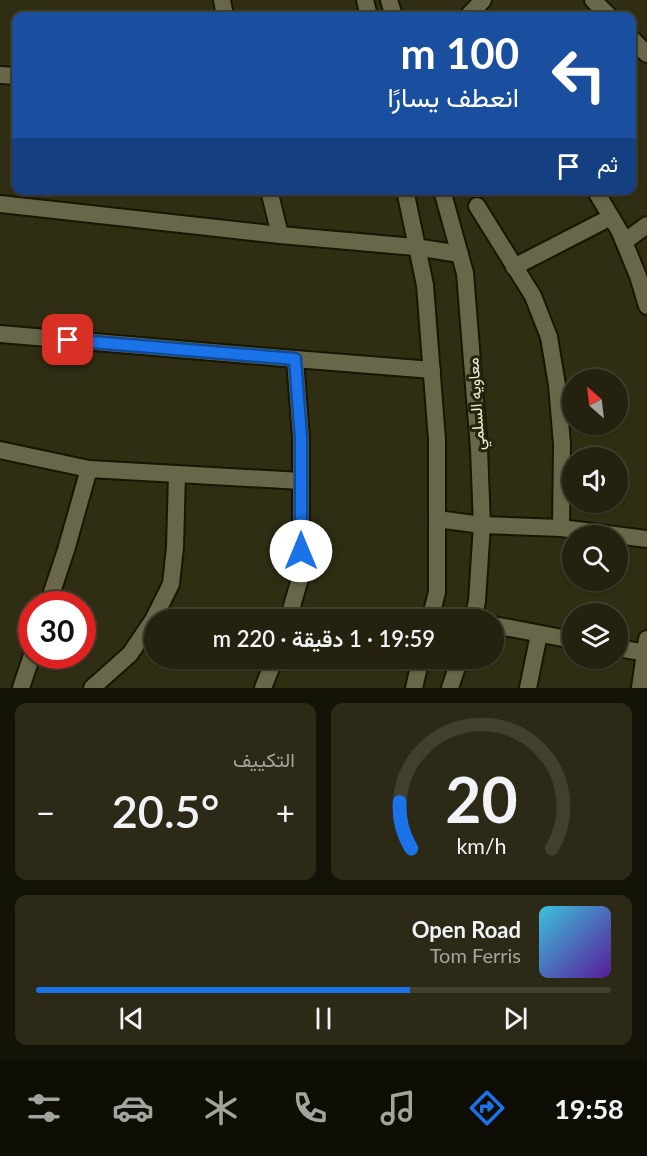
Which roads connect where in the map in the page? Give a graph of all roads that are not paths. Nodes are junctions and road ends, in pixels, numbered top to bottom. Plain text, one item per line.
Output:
1 (483, 0) edge
2 (593, 0) edge
3 (472, 12) edge
4 (605, 12) edge
5 (636, 43) edge
6 (647, 54) edge
7 (270, 195) edge
8 (406, 195) edge
9 (443, 195) edge
10 (597, 195) edge
11 (0, 204) edge
12 (477, 206) dead end
13 (611, 217) junction
14 (647, 225) edge
15 (280, 235) junction
16 (624, 242) junction
17 (416, 247) junction
18 (460, 254) junction
19 (514, 267) junction
20 (647, 306) edge
21 (0, 334) edge
22 (295, 359) junction
23 (432, 370) junction
24 (0, 450) edge
25 (90, 468) junction
26 (177, 474) junction
27 (301, 481) junction
28 (437, 519) junction
29 (482, 525) junction
30 (561, 528) junction
31 (647, 539) edge
32 (52, 591) edge
33 (291, 609) edge
34 (433, 609) edge
35 (475, 609) edge
36 (504, 627) edge
37 (539, 634) junction
38 (562, 638) edge
39 (628, 648) edge
40 (646, 648) edge
41 (28, 669) edge
42 (271, 669) edge
43 (418, 669) edge
44 (456, 669) edge
45 (21, 688) edge
46 (92, 688) edge
47 (263, 688) edge
48 (414, 688) edge
49 (450, 688) edge
50 (528, 688) edge
51 (640, 688) edge

1 - 3 street
2 - 4 street
5 - 6 street
7 - 15 street
8 - 17 street
9 - 18 street, معاويه السلمي
10 - 13 street
11 - 15 street
12 - 19 street
13 - 16 street
13 - 19 street
14 - 16 street
15 - 17 street
16 - 20 street
17 - 18 street
17 - 23 street
18 - 29 street, معاويه السلمي
19 - 30 street
21 - 22 street
22 - 23 street
22 - 27 street
23 - 28 street
24 - 25 street
25 - 26 street
25 - 32 street
26 - 27 street
26 - 46 street
27 - 33 street
28 - 29 street
28 - 34 street
29 - 30 street
29 - 35 street, معاويه السلمي
30 - 31 street
36 - 37 street
37 - 38 street
37 - 50 street
39 - 40 street
40 - 51 street
41 - 45 street
42 - 47 street
43 - 48 street
44 - 49 street

